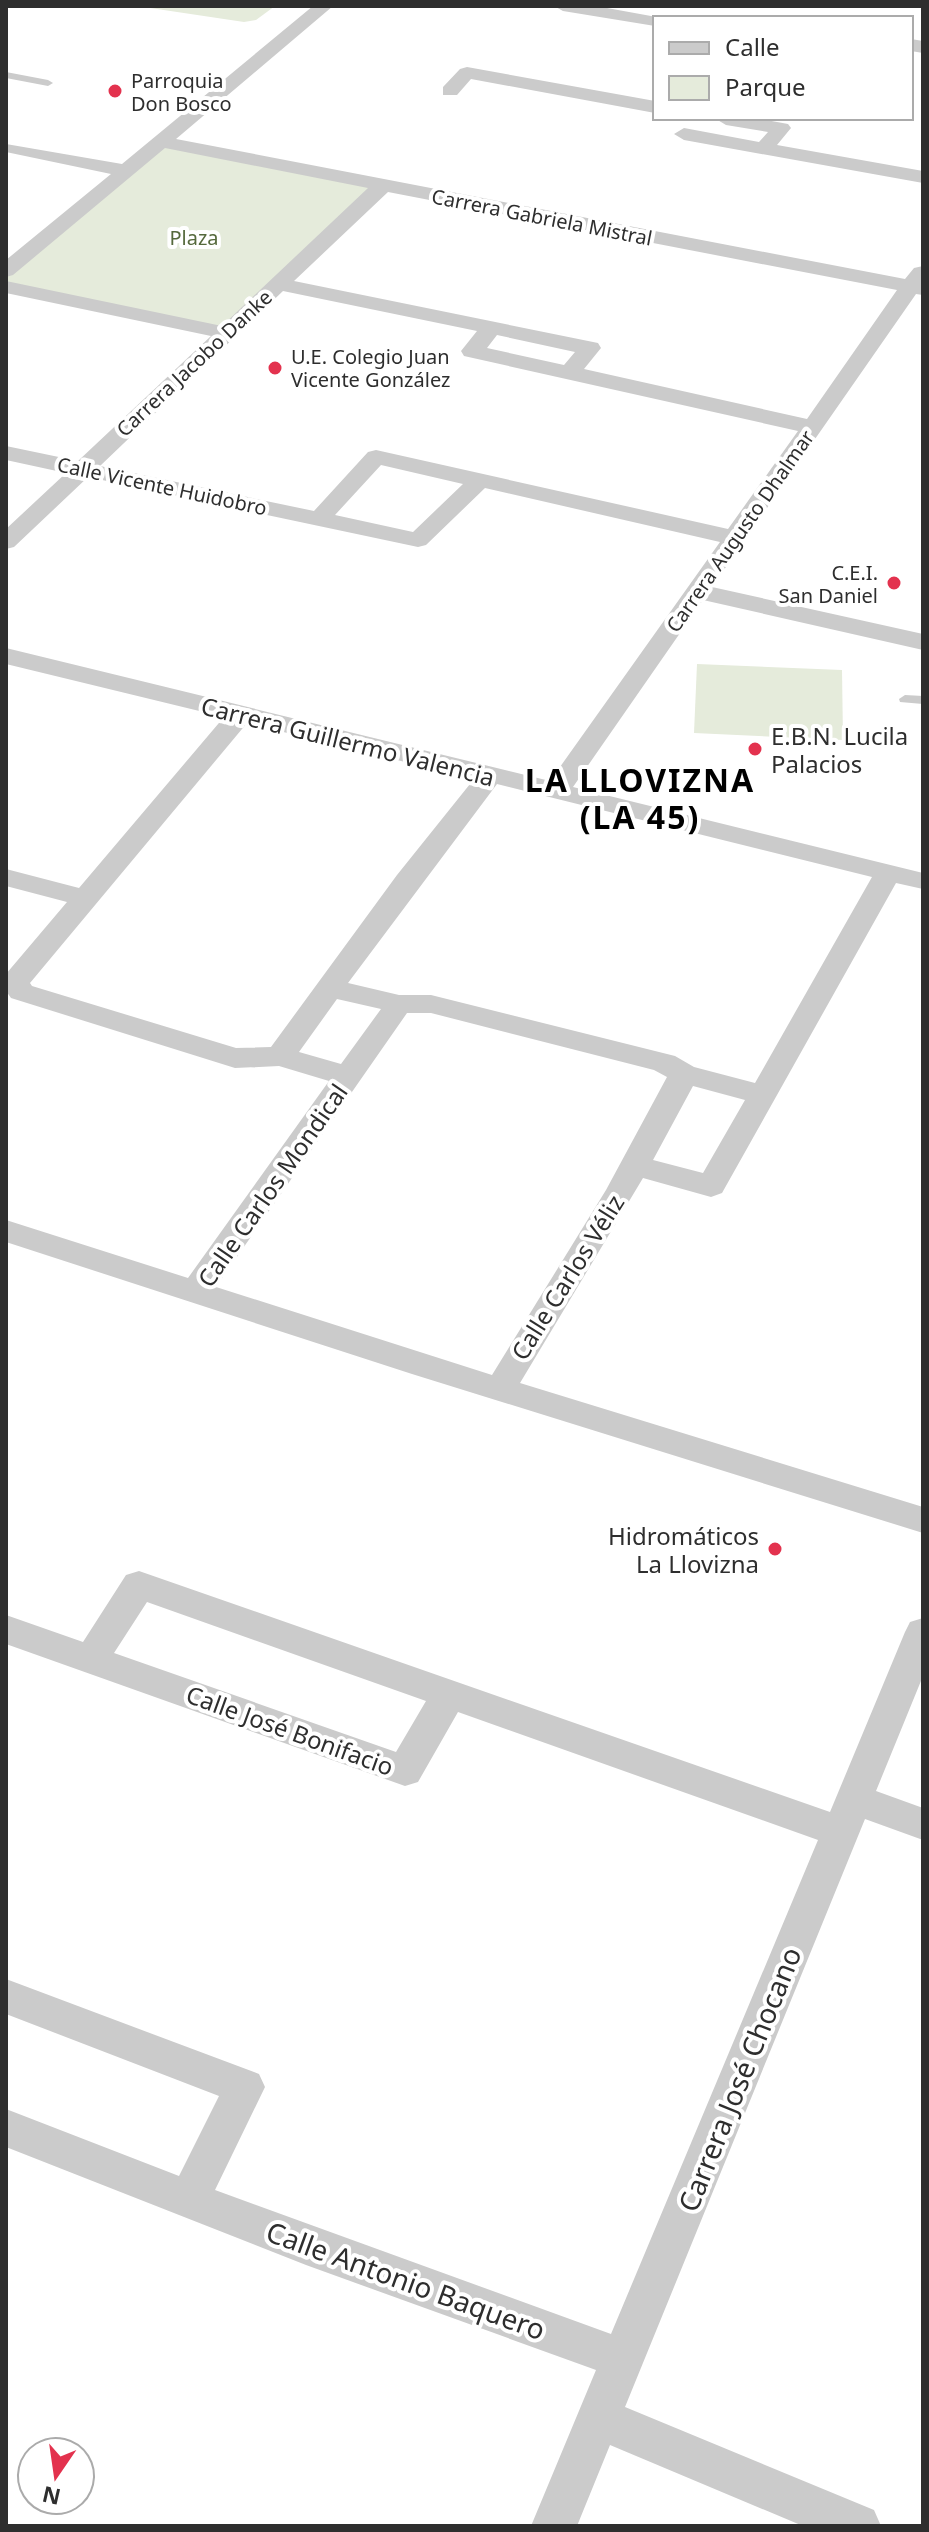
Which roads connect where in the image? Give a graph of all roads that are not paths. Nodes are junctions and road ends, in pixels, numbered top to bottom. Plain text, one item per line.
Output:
1 (324, 6) edge
2 (563, 6) edge
3 (626, 11) edge
4 (653, 20) edge
5 (6, 75) edge
6 (48, 83) dead end
7 (547, 87) junction
8 (477, 96) dead end
9 (529, 105) dead end
10 (653, 107) edge
11 (696, 120) edge
12 (732, 120) edge
13 (162, 142) junction
14 (12, 148) dead end
15 (764, 148) junction
16 (127, 171) junction
17 (923, 177) edge
18 (382, 186) junction
19 (6, 271) edge
20 (919, 282) edge
21 (278, 284) junction
22 (11, 294) edge
23 (492, 328) junction
24 (225, 333) junction
25 (569, 373) junction
26 (813, 427) junction
27 (6, 453) edge
28 (82, 469) junction
29 (480, 480) junction
30 (319, 519) junction
31 (735, 538) junction
32 (6, 542) edge
33 (698, 591) junction
34 (923, 642) edge
35 (6, 656) edge
36 (905, 699) dead end
37 (923, 700) edge
38 (240, 715) junction
39 (490, 776) junction
40 (556, 792) junction
41 (888, 873) junction
42 (7, 880) edge
43 (923, 881) edge
44 (85, 898) junction
45 (10, 980) edge
46 (330, 988) junction
47 (399, 1004) junction
48 (280, 1056) junction
49 (684, 1074) junction
50 (348, 1076) junction
51 (761, 1094) junction
52 (635, 1165) junction
53 (6, 1231) edge
54 (195, 1293) junction
55 (500, 1389) junction
56 (923, 1520) edge
57 (6, 1629) edge
58 (923, 1632) edge
59 (91, 1659) junction
60 (449, 1694) junction
61 (847, 1816) junction
62 (923, 1824) edge
63 (6, 1996) edge
64 (6, 2128) edge
65 (189, 2199) junction
66 (623, 2359) junction
67 (598, 2418) junction
68 (554, 2526) edge
69 (858, 2526) edge

1 - 13 street
2 - 3 street
3 - 4 street
5 - 6 lane
7 - 8 street
7 - 9 street
7 - 10 street
11 - 15 street
12 - 15 street
13 - 16 street
13 - 18 street, Carrera Gabriela Mistral
14 - 16 street
15 - 17 street
16 - 19 street
18 - 20 street, Carrera Gabriela Mistral
18 - 21 street, Carrera Jacobo Danke
20 - 26 street, Carrera Augusto Dhalmar
21 - 23 street
21 - 24 street, Carrera Jacobo Danke
22 - 24 street
23 - 25 street
23 - 25 street
24 - 28 street, Carrera Jacobo Danke
25 - 26 street
26 - 31 street, Carrera Augusto Dhalmar
27 - 28 street, Calle Vicente Huidobro
28 - 30 street, Calle Vicente Huidobro
28 - 32 street, Carrera Jacobo Danke
29 - 30 street, Calle Vicente Huidobro
29 - 30 street
29 - 31 street
31 - 33 street, Carrera Augusto Dhalmar
33 - 34 street
33 - 40 street, Carrera Augusto Dhalmar
35 - 38 street, Carrera Guillermo Valencia
36 - 37 lane
38 - 39 street, Carrera Guillermo Valencia
38 - 44 street
39 - 40 street, Carrera Guillermo Valencia
39 - 46 street
40 - 41 street, Carrera Guillermo Valencia
41 - 43 street, Carrera Guillermo Valencia
41 - 51 street
42 - 44 street
44 - 45 street
45 - 48 street, Calle Carlos Mondical
46 - 47 street
46 - 48 street
47 - 49 street
47 - 50 street, Calle Carlos Mondical
48 - 50 street, Calle Carlos Mondical
49 - 51 street
49 - 52 street, Calle Carlos Véliz
50 - 54 street, Calle Carlos Mondical
51 - 52 street
52 - 55 street, Calle Carlos Véliz
53 - 54 street
54 - 55 street
55 - 56 street
57 - 59 street, Calle José Bonifacio
58 - 61 street, Carrera José Chocano
59 - 60 street
59 - 60 street, Calle José Bonifacio
60 - 61 street
61 - 62 street
61 - 66 street, Carrera José Chocano
63 - 65 street
64 - 65 street, Calle Antonio Baquero
65 - 66 street, Calle Antonio Baquero
66 - 67 street, Carrera José Chocano
67 - 68 street, Carrera José Chocano
67 - 69 street

